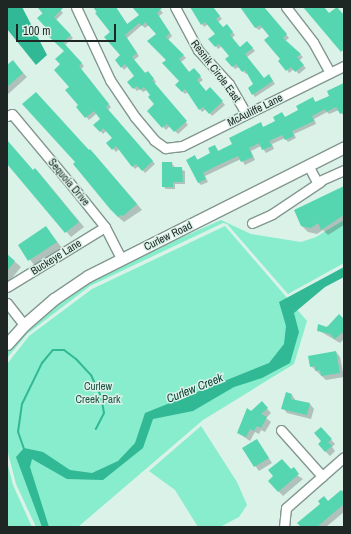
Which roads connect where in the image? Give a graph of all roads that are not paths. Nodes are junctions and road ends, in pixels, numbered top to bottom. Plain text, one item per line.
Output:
1 (76, 7) edge
2 (175, 7) edge
3 (286, 7) edge
4 (344, 66) edge
5 (330, 73) junction
6 (246, 114) junction
7 (7, 116) edge
8 (344, 147) edge
9 (308, 165) junction
10 (344, 170) edge
11 (320, 182) junction
12 (252, 223) dead end
13 (105, 226) junction
14 (121, 259) junction
15 (7, 287) edge
16 (7, 303) edge
17 (24, 325) junction
18 (7, 344) edge
19 (280, 430) dead end
20 (344, 457) edge
21 (322, 476) junction
22 (284, 527) edge

1 - 6 street, McAuliffe Lane
2 - 6 street, Resnik Circle East
3 - 5 street
4 - 5 street, McAuliffe Lane
5 - 6 street, McAuliffe Lane
7 - 13 street, Sequoia Drive
8 - 9 main road, Curlew Road
9 - 11 street
9 - 14 main road, Curlew Road
10 - 11 street
11 - 12 street
13 - 14 street, Sequoia Drive
13 - 15 street, Buckeye Lane
14 - 17 main road, Curlew Road
16 - 17 street
17 - 18 main road, Curlew Road
19 - 21 street
20 - 21 street
21 - 22 street

